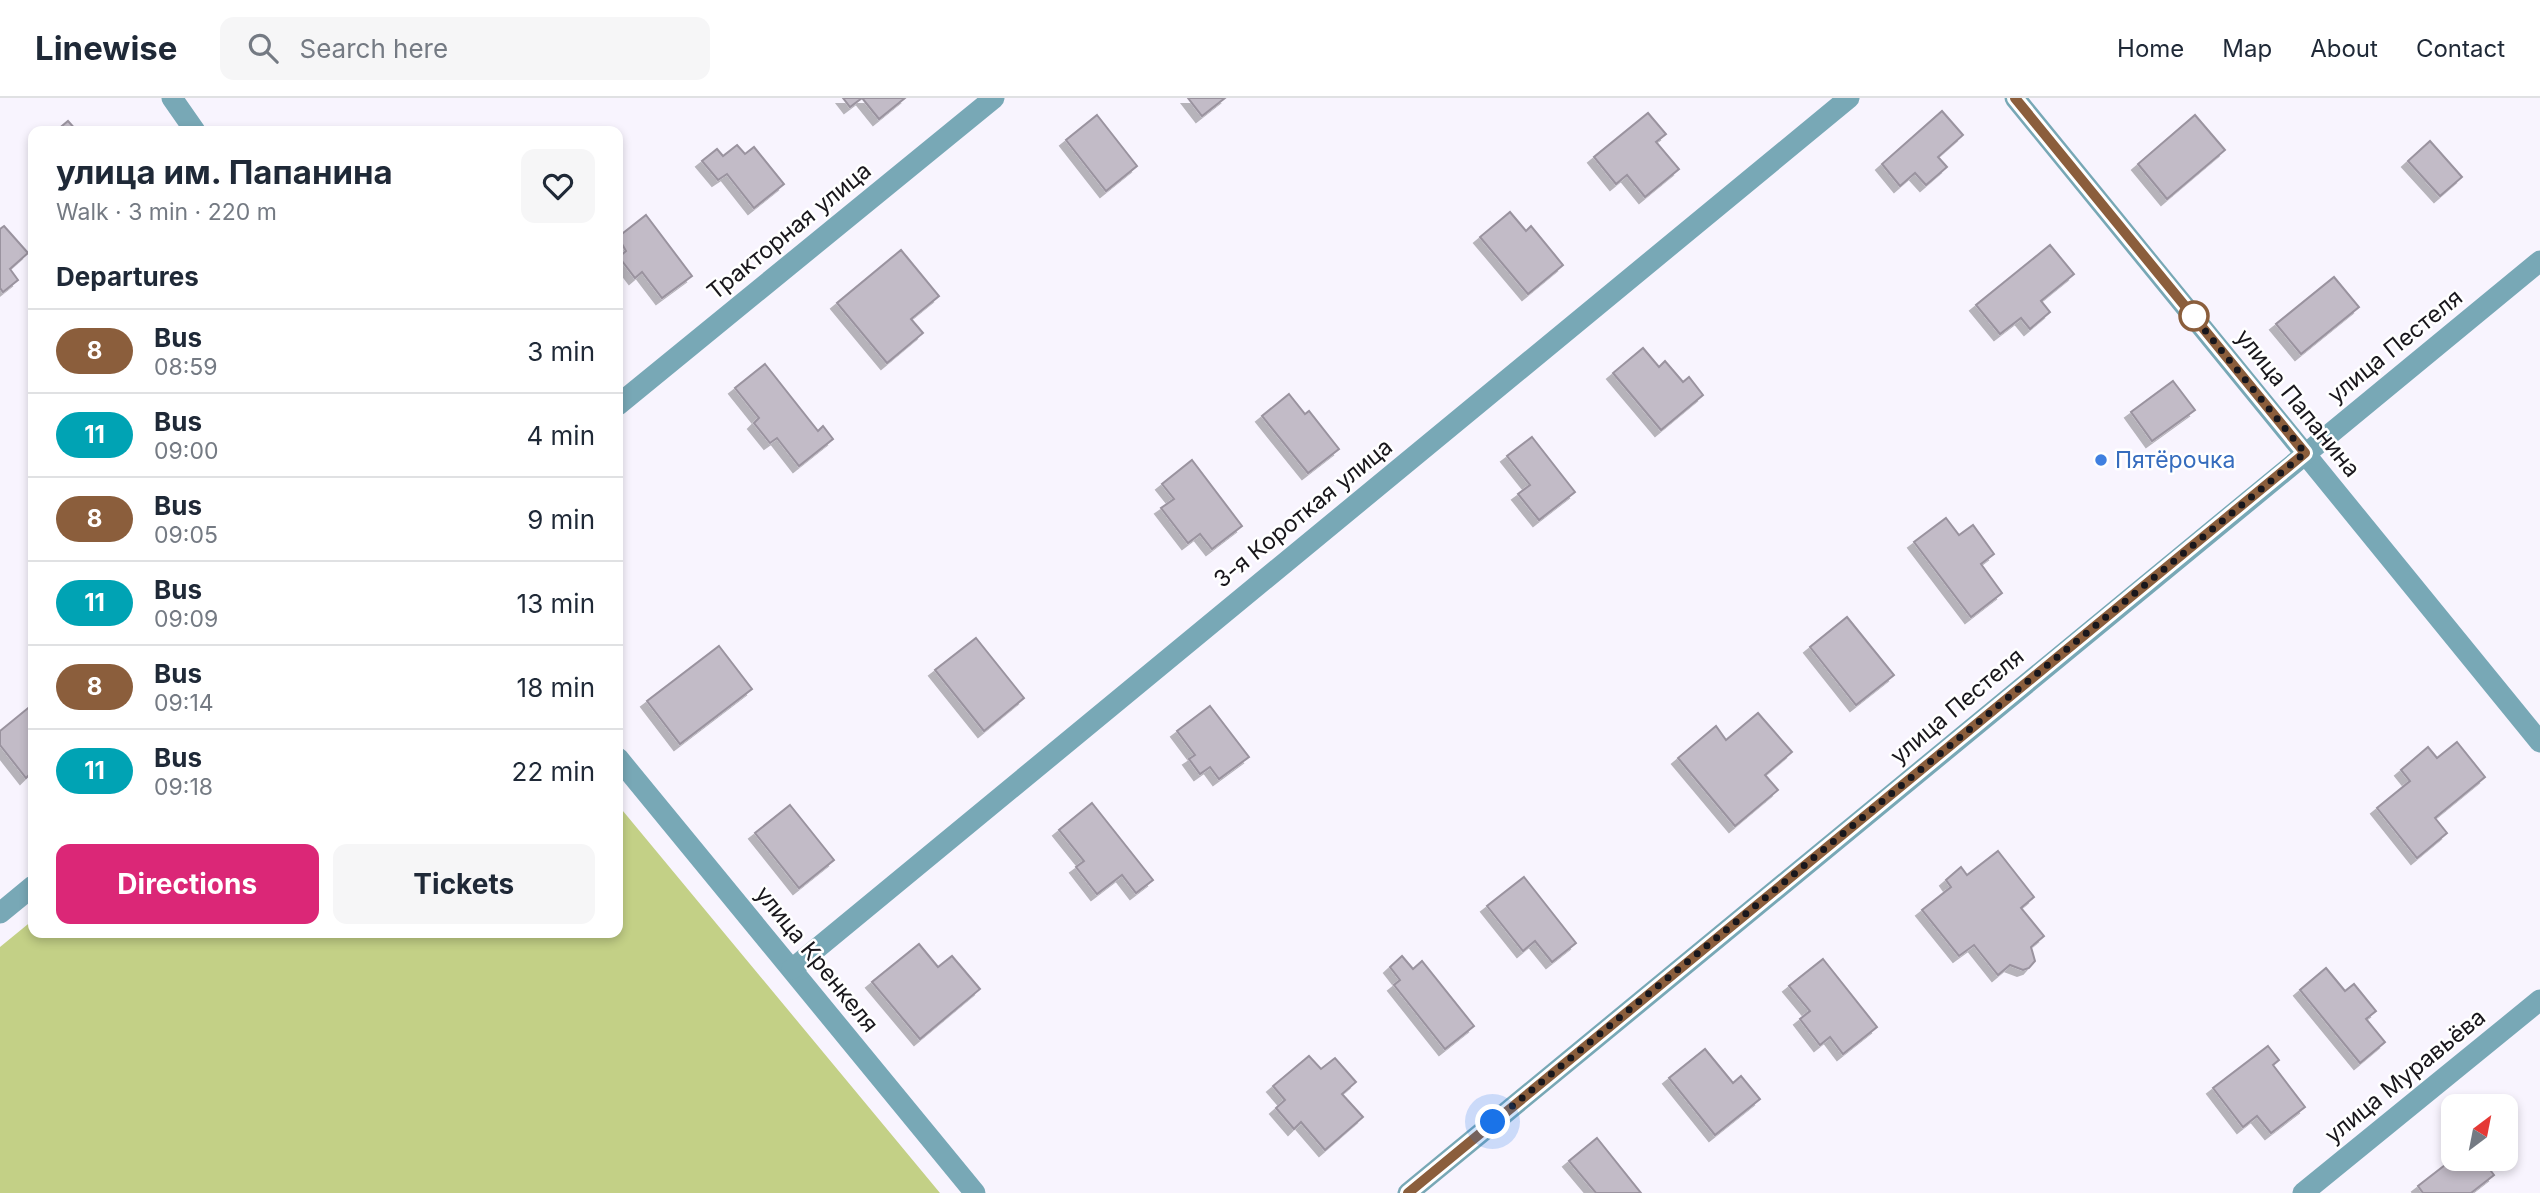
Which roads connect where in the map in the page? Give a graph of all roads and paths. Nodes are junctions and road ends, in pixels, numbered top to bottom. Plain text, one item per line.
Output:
1 (172, 98) edge
2 (994, 98) edge
3 (1849, 98) edge
4 (2015, 98) edge
5 (192, 126) edge
6 (2540, 261) edge
7 (623, 401) edge
8 (2305, 453) junction
9 (2540, 741) edge
10 (623, 764) edge
11 (28, 890) edge
12 (0, 913) edge
13 (792, 969) junction
14 (2540, 1000) edge
15 (975, 1193) edge
16 (1408, 1193) edge
17 (2303, 1193) edge

1 - 5 street
2 - 7 street, Тракторная улица
3 - 13 street, 3-я Короткая улица
4 - 8 street, улица Папанина
6 - 8 street, улица Пестеля
8 - 9 street, улица Папанина
8 - 16 street, улица Пестеля
10 - 13 street, улица Кренкеля
11 - 12 street
13 - 15 street, улица Кренкеля
14 - 17 street, улица Муравьёва

